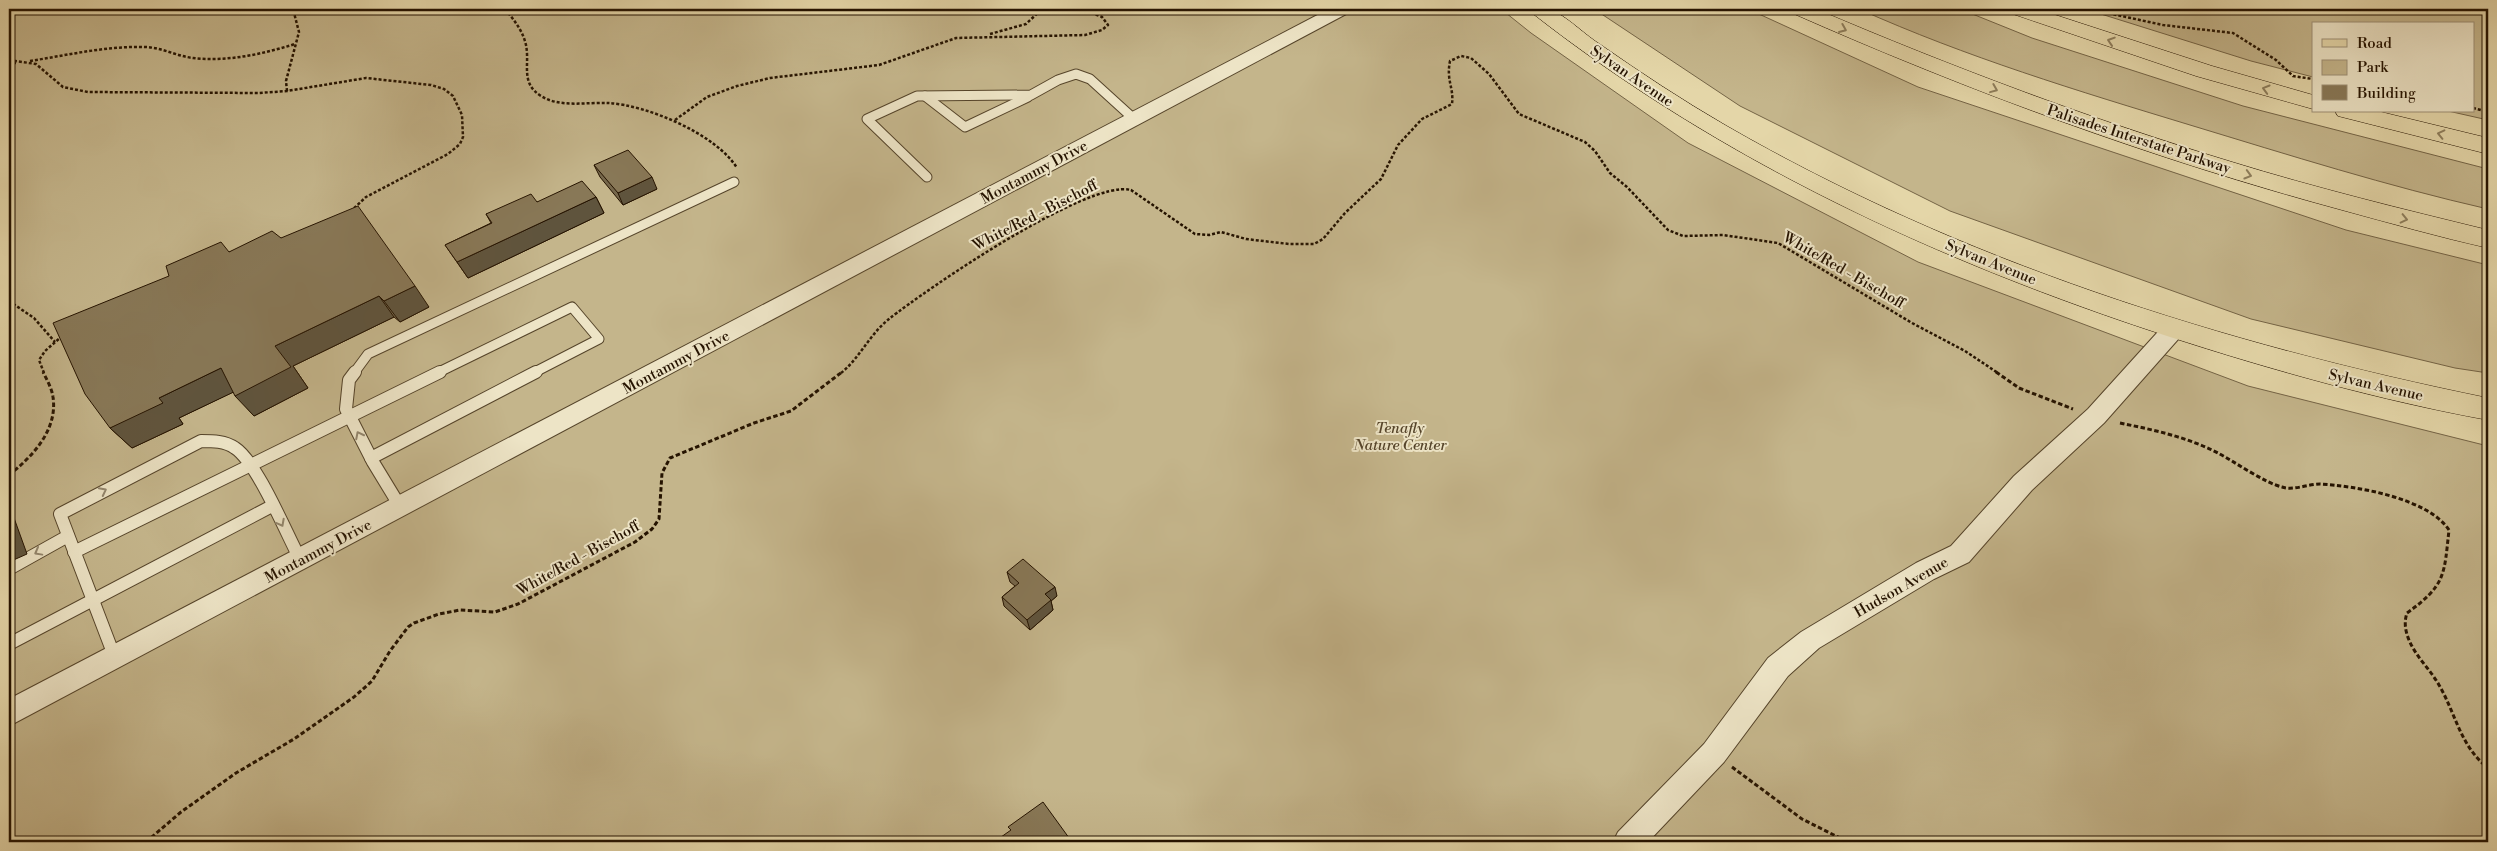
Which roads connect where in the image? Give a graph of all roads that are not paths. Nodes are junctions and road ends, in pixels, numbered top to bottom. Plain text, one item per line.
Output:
1 (1342, 9) edge
2 (1539, 9) edge
3 (1799, 9) edge
4 (2017, 9) edge
5 (925, 96) junction
6 (1031, 96) junction
7 (2312, 102) edge
8 (2350, 112) edge
9 (1134, 119) junction
10 (2488, 146) edge
11 (927, 178) dead end
12 (734, 182) road end
13 (2488, 239) edge
14 (2173, 330) junction
15 (2488, 409) edge
16 (350, 417) junction
17 (371, 458) junction
18 (251, 464) junction
19 (272, 506) junction
20 (401, 508) junction
21 (68, 536) junction
22 (74, 552) junction
23 (301, 560) junction
24 (9, 569) edge
25 (92, 600) junction
26 (9, 644) edge
27 (115, 658) junction
28 (9, 713) edge
29 (1628, 842) edge

1 - 9 street, Montammy Drive
2 - 14 main road, Sylvan Avenue
3 -> 13 main road, Palisades Interstate Parkway
7 -> 4 main road
5 - 6 lane
5 - 6 lane
5 - 11 lane
6 - 9 lane
10 -> 8 main road
9 - 20 street, Montammy Drive
12 - 16 lane
14 - 15 main road, Sylvan Avenue
14 - 29 street, Hudson Avenue
17 -> 16 lane
16 - 17 lane
16 - 18 lane
17 - 20 lane
18 - 19 lane
21 -> 18 lane
18 - 22 lane
19 -> 23 lane
19 - 25 lane
20 - 23 street, Montammy Drive
21 - 22 lane
21 -> 24 lane
22 - 25 lane
23 - 27 street, Montammy Drive
25 - 26 lane
25 - 27 lane
27 - 28 street, Montammy Drive

